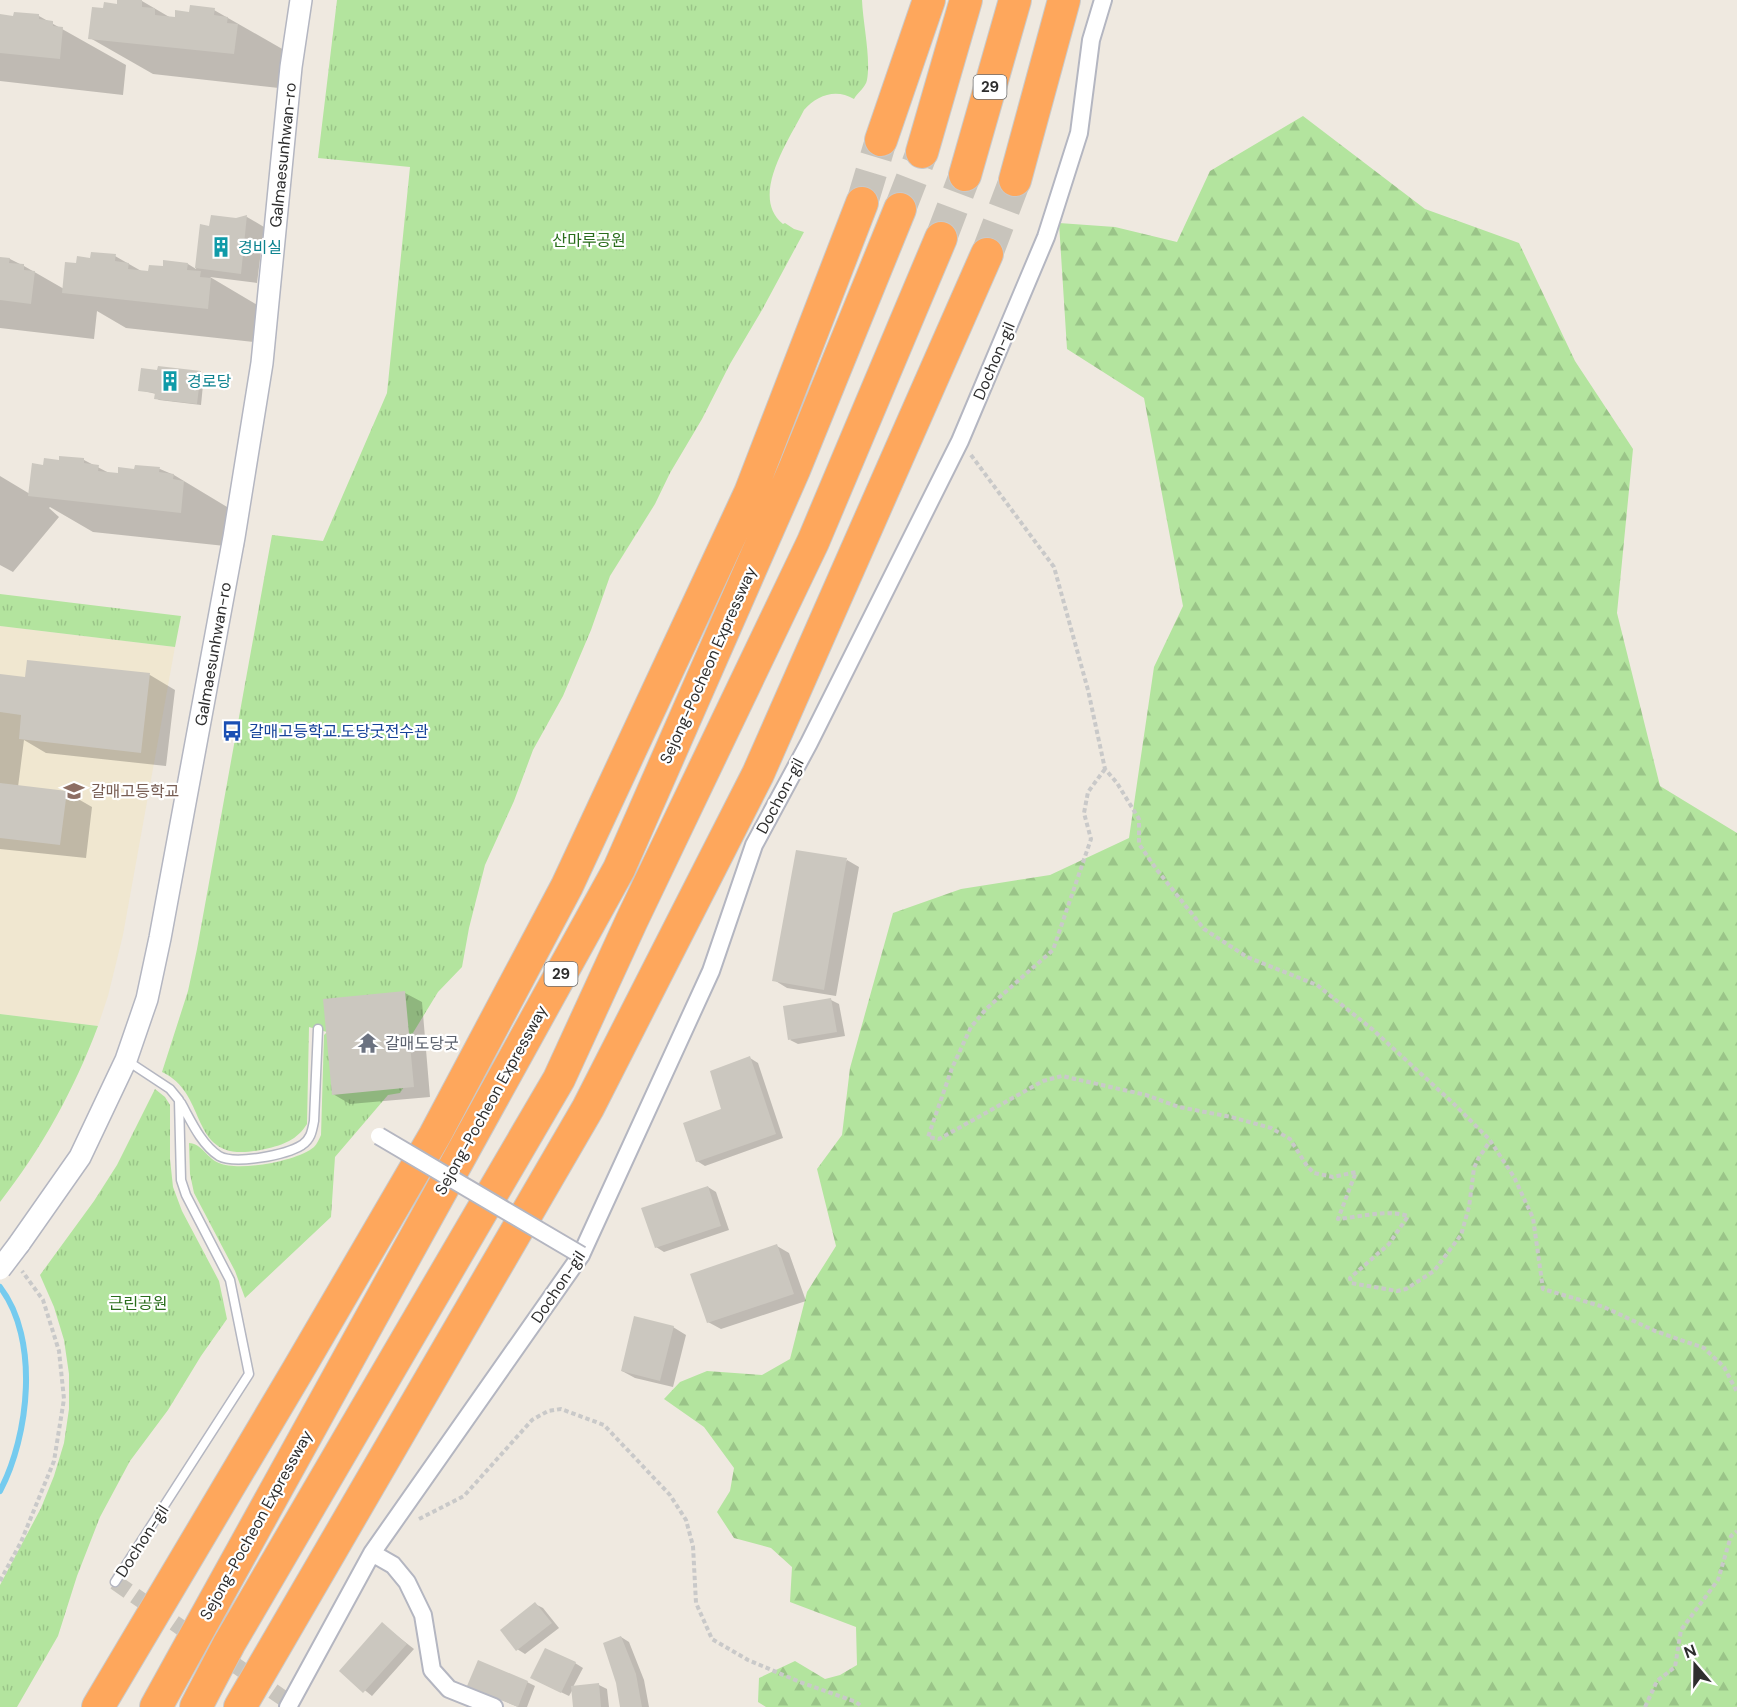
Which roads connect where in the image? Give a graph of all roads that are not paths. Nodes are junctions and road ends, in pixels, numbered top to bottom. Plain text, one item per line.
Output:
1 (301, 0) edge
2 (929, 0) edge
3 (966, 0) edge
4 (1015, 0) edge
5 (1064, 0) edge
6 (1103, 0) edge
7 (881, 140) tunnel mouth
8 (922, 152) tunnel mouth
9 (965, 175) tunnel mouth
10 (1015, 180) tunnel mouth
11 (862, 203) tunnel mouth
12 (900, 209) tunnel mouth
13 (941, 238) tunnel mouth
14 (987, 254) tunnel mouth
15 (318, 1029) dead end
16 (126, 1060) junction
17 (179, 1100) junction
18 (379, 1136) dead end
19 (581, 1255) junction
20 (12, 1259) edge
21 (372, 1553) junction
22 (115, 1582) dead end
23 (98, 1707) edge
24 (156, 1707) edge
25 (196, 1707) edge
26 (240, 1707) edge
27 (288, 1707) edge
28 (494, 1707) edge

1 - 16 street, Galmaesunhwan-ro
2 - 7 highway
3 - 8 highway
4 - 9 highway, 29
5 - 10 highway
6 - 19 street, Dochon-gil
11 - 23 highway
12 - 24 highway, Sejong-Pocheon Expressway / 29
13 - 25 highway, 29
14 - 26 highway
15 - 17 lane
16 - 17 lane
16 - 20 street, Galmaesunhwan-ro
17 - 22 lane, Dochon-gil
18 - 19 street, bridge
19 - 21 street, Dochon-gil
21 - 27 street, Dochon-gil
21 - 28 street

